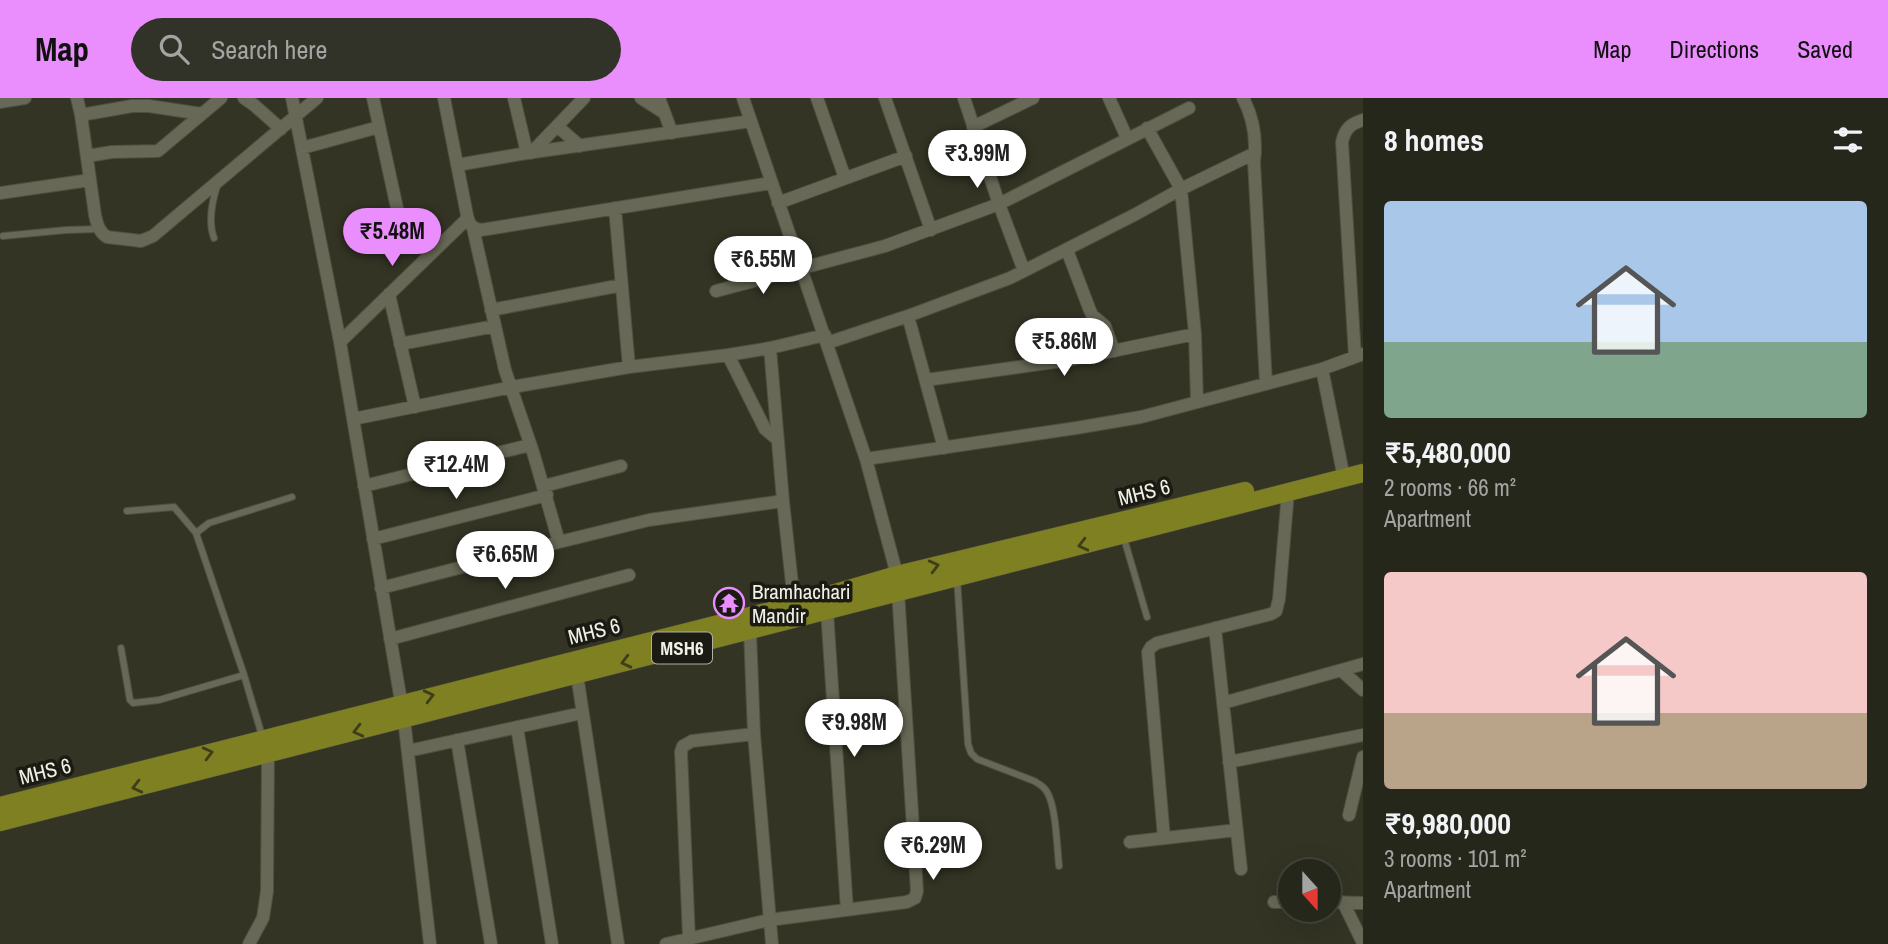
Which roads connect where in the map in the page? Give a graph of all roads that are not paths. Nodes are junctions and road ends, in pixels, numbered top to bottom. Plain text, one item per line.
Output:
1 (25, 98) edge
2 (77, 98) edge
3 (221, 98) edge
4 (244, 98) edge
5 (292, 98) edge
6 (317, 98) edge
7 (373, 98) edge
8 (444, 98) edge
9 (514, 98) edge
10 (584, 98) edge
11 (641, 98) edge
12 (659, 98) edge
13 (743, 98) edge
14 (817, 98) edge
15 (886, 98) edge
16 (964, 98) edge
17 (1033, 98) edge
18 (1110, 98) edge
19 (1243, 98) edge
20 (0, 102) edge
21 (132, 102) edge
22 (1189, 108) dead end
23 (663, 112) junction
24 (202, 114) junction
25 (81, 115) junction
26 (296, 117) junction
27 (1363, 120) edge
28 (751, 121) junction
29 (557, 126) junction
30 (379, 127) junction
31 (973, 127) junction
32 (1147, 128) junction
33 (281, 129) junction
34 (672, 133) junction
35 (1127, 138) junction
36 (580, 146) junction
37 (302, 148) junction
38 (529, 153) junction
39 (1255, 153) junction
40 (87, 156) junction
41 (906, 156) junction
42 (457, 166) junction
43 (845, 178) junction
44 (90, 180) junction
45 (219, 181) junction
46 (771, 183) junction
47 (1181, 189) junction
48 (0, 193) edge
49 (778, 203) junction
50 (999, 204) junction
51 (615, 208) junction
52 (470, 223) junction
53 (99, 229) junction
54 (931, 230) junction
55 (402, 232) dead end
56 (3, 236) dead end
57 (214, 238) dead end
58 (1067, 250) junction
59 (801, 269) junction
60 (1024, 271) junction
61 (622, 285) junction
62 (716, 292) dead end
63 (389, 294) junction
64 (491, 310) junction
65 (908, 316) junction
66 (495, 326) junction
67 (1195, 334) junction
68 (826, 339) junction
69 (340, 342) junction
70 (400, 344) junction
71 (770, 348) junction
72 (1114, 351) junction
73 (728, 355) junction
74 (1359, 356) edge
75 (629, 367) junction
76 (1322, 369) junction
77 (926, 380) junction
78 (1266, 384) junction
79 (512, 387) junction
80 (1197, 402) junction
81 (415, 407) junction
82 (353, 419) junction
83 (778, 440) junction
84 (530, 445) junction
85 (944, 448) junction
86 (866, 459) junction
87 (1363, 462) edge
88 (621, 466) dead end
89 (1343, 472) junction
90 (1363, 473) edge
91 (364, 486) junction
92 (545, 491) junction
93 (1288, 492) junction
94 (292, 497) dead end
95 (783, 501) junction
96 (127, 511) dead end
97 (196, 533) junction
98 (1123, 535) junction
99 (373, 540) junction
100 (559, 542) junction
101 (629, 575) dead end
102 (957, 577) junction
103 (898, 584) junction
104 (382, 588) junction
105 (827, 611) junction
106 (795, 612) junction
107 (1147, 617) dead end
108 (1215, 628) junction
109 (750, 631) junction
110 (390, 639) junction
111 (121, 648) dead end
112 (1363, 664) edge
113 (1341, 670) junction
114 (244, 675) junction
115 (577, 675) junction
116 (1363, 690) edge
117 (1223, 703) junction
118 (402, 711) junction
119 (582, 713) junction
120 (517, 727) junction
121 (754, 734) junction
122 (1363, 735) edge
123 (457, 740) junction
124 (266, 746) junction
125 (408, 751) junction
126 (1363, 757) edge
127 (1229, 762) junction
128 (0, 806) edge
129 (1349, 816) dead end
130 (0, 822) edge
131 (1237, 830) junction
132 (1164, 838) junction
133 (1130, 842) dead end
134 (1059, 866) dead end
135 (1241, 869) dead end
136 (1274, 902) dead end
137 (1278, 902) edge
138 (1343, 902) joint
139 (1363, 902) edge
140 (847, 910) junction
141 (769, 920) junction
142 (690, 938) junction
143 (1363, 943) edge
144 (249, 944) edge
145 (430, 944) edge
146 (491, 944) edge
147 (552, 944) edge
148 (618, 944) edge
149 (666, 944) edge
150 (772, 944) edge

1 - 20 street
2 - 25 street
3 - 24 street
4 - 33 street
5 - 26 street
6 - 26 street
7 - 30 street
8 - 42 street
9 - 38 street
10 - 29 street
11 - 23 street
12 - 23 street
13 - 28 street
14 - 43 street
15 - 41 street
16 - 31 street
17 - 31 street
18 - 35 street
19 - 39 street
21 - 24 street
21 - 25 street
22 - 32 street
23 - 34 street
24 - 40 street
25 - 40 street
26 - 33 street
26 - 37 street
27 - 74 street
28 - 34 street
28 - 46 street
29 - 36 street
29 - 38 street
30 - 37 street
30 - 55 street
31 - 50 street
32 - 35 street
32 - 47 street
33 - 45 street
34 - 36 street
35 - 50 street
36 - 38 street
37 - 69 street
38 - 42 street
39 - 47 street
39 - 78 street
40 - 44 street
41 - 43 street
41 - 54 street
42 - 52 street
43 - 49 street
44 - 48 street
44 - 53 street
45 - 53 street
45 - 57 lane
46 - 49 street
46 - 51 street
47 - 58 street
47 - 67 street
49 - 59 street
50 - 54 street
50 - 60 street
51 - 52 street
51 - 61 street
52 - 63 street
52 - 64 street
53 - 56 lane
54 - 59 street
58 - 60 street
58 - 72 street
59 - 62 street
59 - 68 street
60 - 65 street
61 - 64 street
61 - 75 street
63 - 69 street
63 - 70 street
64 - 66 street
65 - 68 street
65 - 77 street
66 - 70 street
66 - 79 street
67 - 72 street
67 - 80 street
68 - 71 street
68 - 86 street
69 - 82 street
70 - 81 street
71 - 73 street
71 - 83 street
72 - 77 street
73 - 75 street
73 - 83 street
74 - 76 street
75 - 79 street
76 - 78 street
76 - 89 street
77 - 85 street
78 - 80 street
79 - 81 street
79 - 84 street
80 - 85 street
81 - 82 street
82 - 91 street
83 - 95 street
84 - 91 street
84 - 92 street
85 - 86 street
86 - 103 street
87 - 89 main road, MHS 6
88 - 92 street
89 - 90 main road, MSH6
89 - 93 main road, MSH6
103 -> 89 main road, MHS 6
91 - 99 street
92 - 99 street
92 - 100 street
93 - 98 main road, MSH6
93 - 108 street
94 - 97 lane
95 - 100 street
95 - 106 street
96 - 97 lane
97 - 114 lane
98 -> 102 main road, MSH6
98 - 107 lane
99 - 104 street
100 - 104 street
101 - 110 street
102 - 103 main road, MSH6
102 - 134 lane
103 - 105 main road, MSH6
103 - 106 main road, MHS 6
103 - 140 street
104 - 110 street
105 - 106 main road, MSH6
105 - 140 street
106 - 109 main road, MSH6
118 -> 106 main road, MHS 6
108 - 117 street
108 - 132 street
109 -> 115 main road, MSH6
109 - 121 street
110 - 118 street
111 - 114 lane
112 - 113 street
113 - 116 street
113 - 117 street
114 - 124 lane
115 - 118 main road, MSH6
115 - 119 street
117 - 127 street
118 - 124 main road, MSH6
118 - 125 street
119 - 120 street
119 - 148 street
120 - 123 street
120 - 147 street
121 - 141 street
121 - 142 street
122 - 127 street
123 - 125 street
123 - 146 street
128 -> 124 main road, MHS 6
124 -> 130 main road, MSH6
124 - 144 street
125 - 145 street
126 - 129 street
127 - 131 street
131 - 132 street
131 - 135 street
132 - 133 street
136 - 137 street
138 - 139 street
138 - 143 street
140 - 141 street
141 - 142 street
141 - 150 street
142 - 149 street

